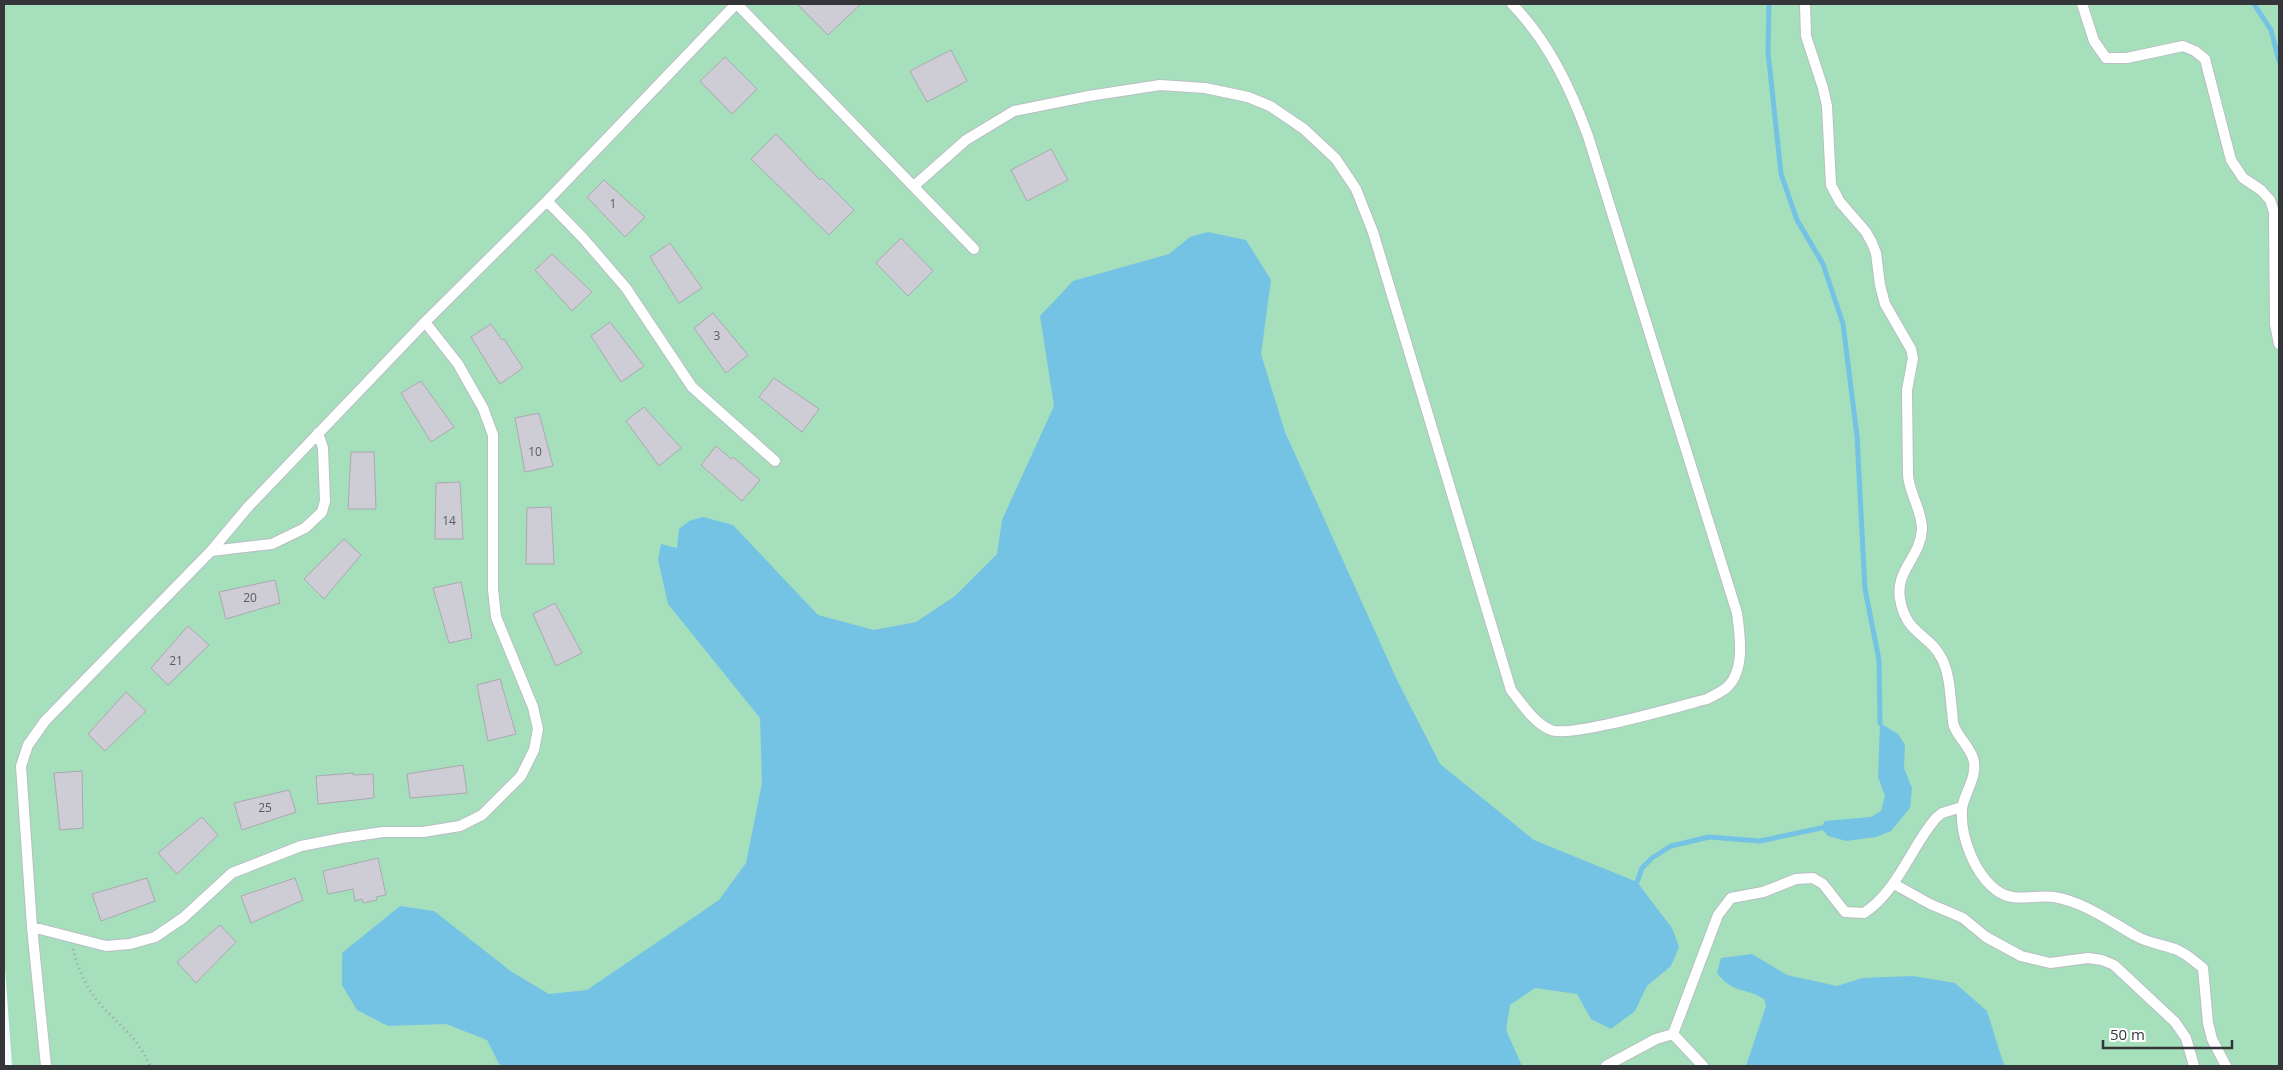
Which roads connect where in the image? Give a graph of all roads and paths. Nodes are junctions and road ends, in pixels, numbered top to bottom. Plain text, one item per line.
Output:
1 (736, 4) edge
2 (1512, 4) edge
3 (1805, 4) edge
4 (2082, 4) edge
5 (914, 186) junction
6 (547, 201) junction
7 (974, 249) dead end
8 (424, 322) junction
9 (2279, 344) edge
10 (318, 433) junction
11 (775, 461) dead end
12 (211, 551) junction
13 (1962, 807) junction
14 (1894, 884) junction
15 (32, 927) junction
16 (70, 937) junction
17 (1674, 1034) junction
18 (46, 1066) edge
19 (150, 1066) edge
20 (1606, 1066) edge
21 (1703, 1066) edge
22 (2194, 1066) edge
23 (2226, 1066) edge

1 - 5 lane
1 - 6 lane
2 - 5 lane
3 - 13 lane
4 - 9 lane
5 - 7 lane
6 - 8 lane
6 - 11 lane
8 - 10 lane
8 - 16 lane
10 - 12 lane
10 - 12 lane
12 - 15 lane
13 - 14 lane
13 - 23 lane
14 - 17 lane
14 - 22 lane
15 - 16 lane
15 - 18 lane
16 - 19 path
17 - 20 lane
17 - 21 lane

